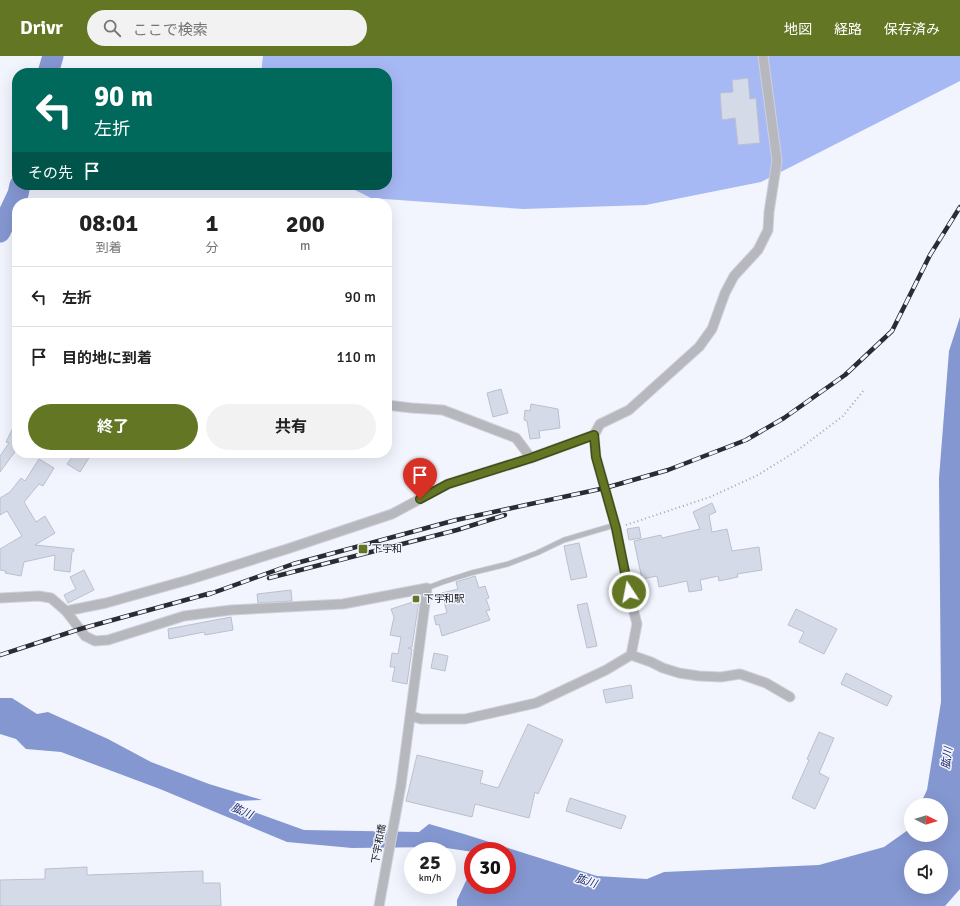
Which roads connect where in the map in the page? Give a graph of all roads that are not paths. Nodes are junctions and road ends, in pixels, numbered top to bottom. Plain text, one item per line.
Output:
1 (763, 56) edge
2 (392, 406) edge
3 (594, 435) junction
4 (531, 458) junction
5 (615, 526) junction
6 (428, 588) junction
7 (0, 598) edge
8 (66, 611) junction
9 (631, 655) junction
10 (790, 697) dead end
11 (411, 716) junction
12 (378, 906) edge

1 - 3 street
2 - 4 street
3 - 4 street
3 - 5 street
4 - 8 street
5 - 6 lane
5 - 9 street
6 - 8 street
6 - 11 street, 下宇和橋
7 - 8 street
9 - 10 street
9 - 11 street
11 - 12 street, 下宇和橋

